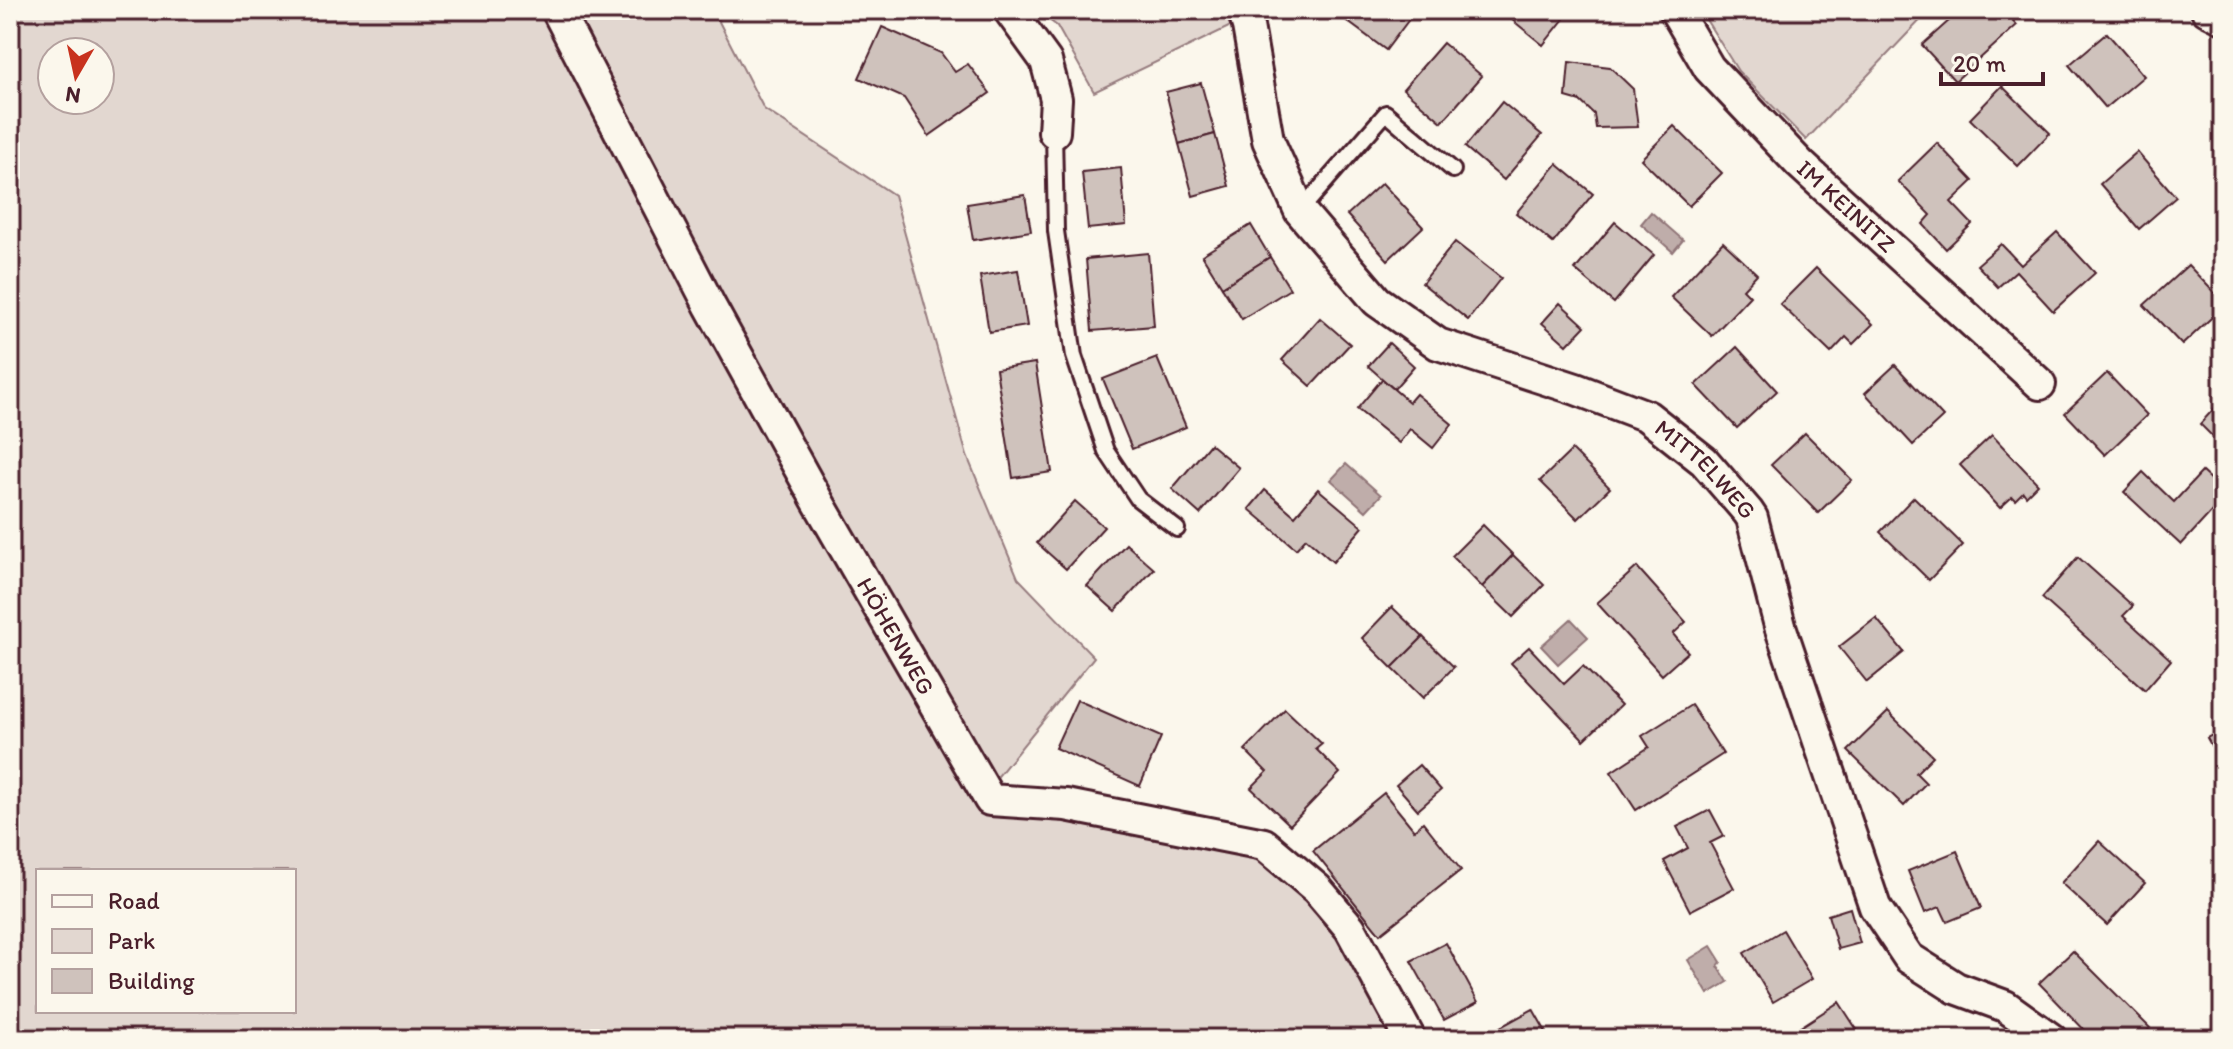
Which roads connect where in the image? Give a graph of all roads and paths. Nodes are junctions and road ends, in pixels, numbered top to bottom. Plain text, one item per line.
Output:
1 (557, 10) edge
2 (1009, 10) edge
3 (1243, 10) edge
4 (1675, 10) edge
5 (2207, 10) edge
6 (2223, 18) edge
7 (1054, 132) joint
8 (1453, 170) dead end
9 (1300, 211) junction
10 (2040, 384) dead end
11 (1177, 529) dead end
12 (1410, 1039) edge
13 (2051, 1039) edge

1 - 12 street, HÖHENWEG
2 - 7 street
3 - 9 street, MITTELWEG
4 - 10 street, IM KEINITZ
5 - 6 street
7 - 11 lane
8 - 9 lane
9 - 13 street, MITTELWEG

